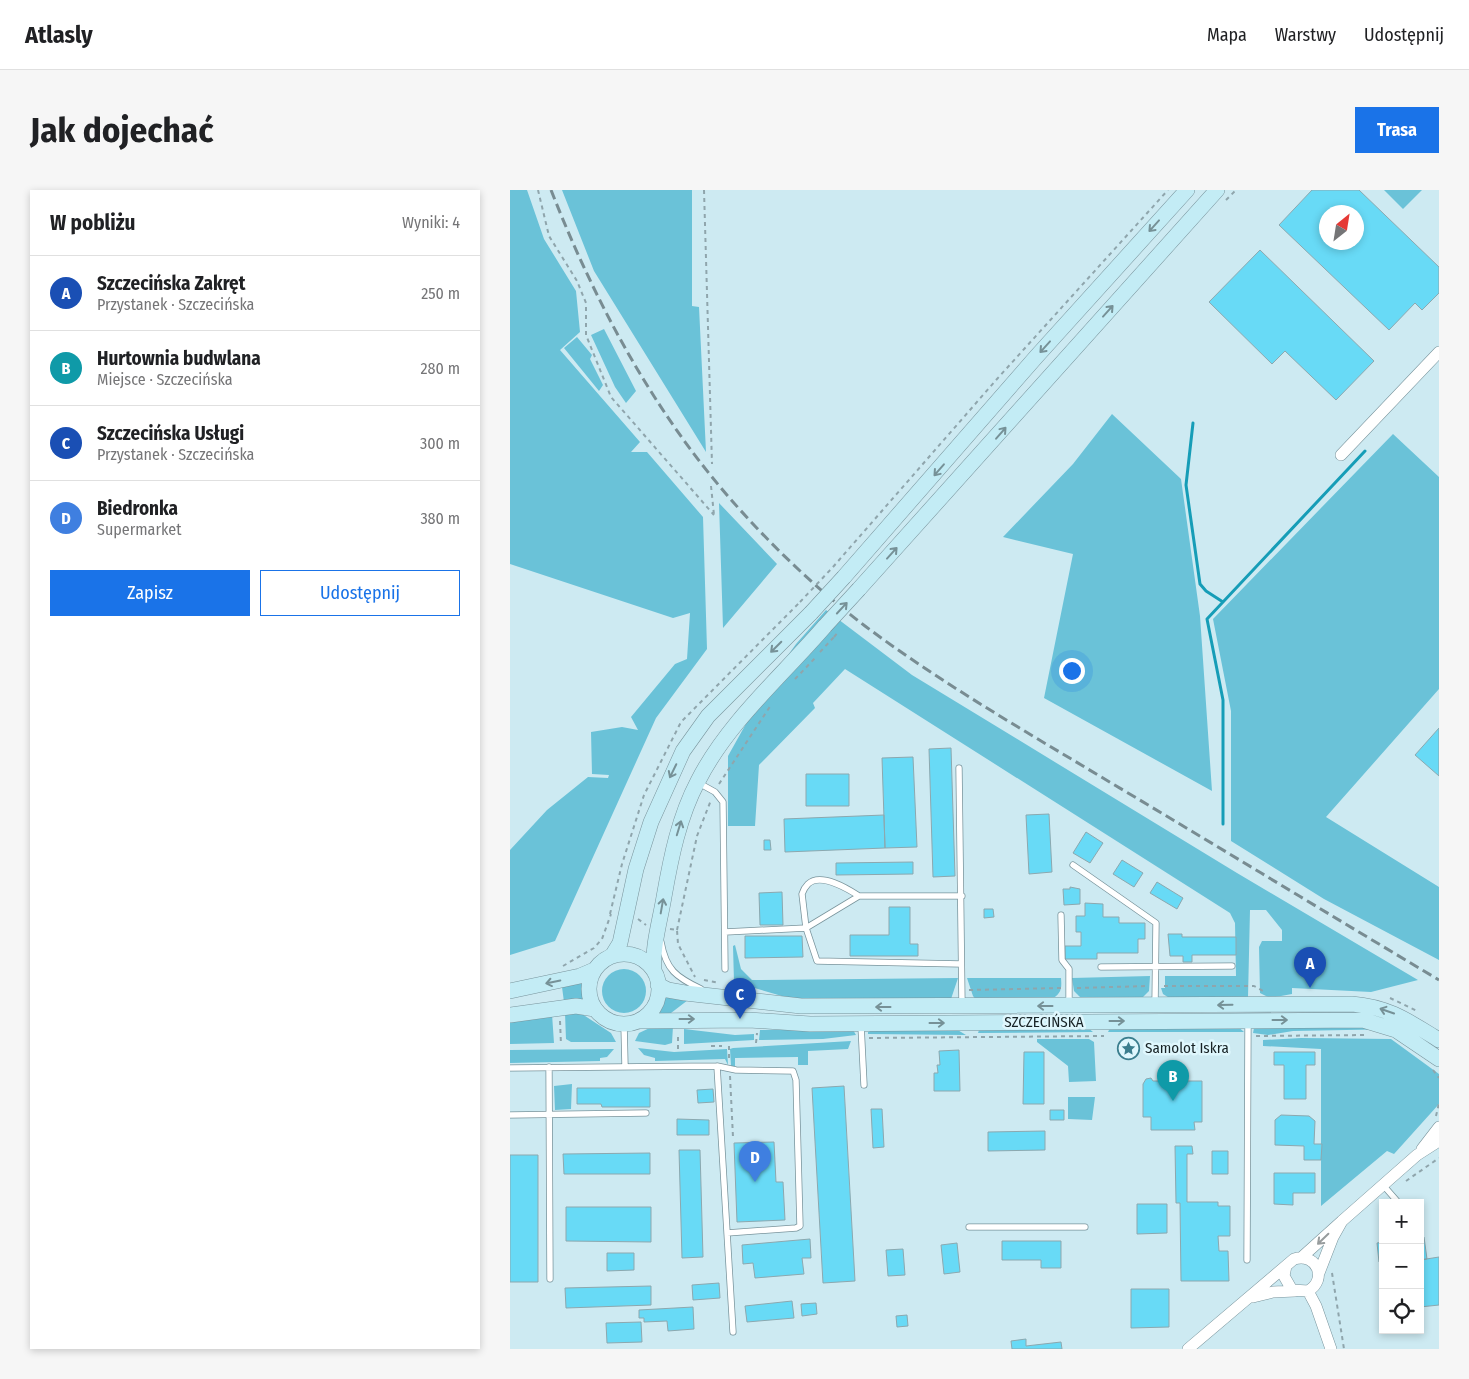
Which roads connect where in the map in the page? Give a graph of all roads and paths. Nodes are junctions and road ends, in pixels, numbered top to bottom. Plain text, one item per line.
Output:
1 (538, 190) edge
2 (704, 190) edge
3 (1168, 190) edge
4 (1186, 190) edge
5 (1217, 190) edge
6 (1439, 352) edge
7 (1341, 455) dead end
8 (712, 464) dead end
9 (711, 486) dead end
10 (838, 572) junction
11 (800, 602) dead end
12 (830, 632) junction
13 (792, 682) dead end
14 (774, 700) dead end
15 (959, 768) dead end
16 (697, 782) junction
17 (715, 792) junction
18 (1073, 865) dead end
19 (859, 896) junction
20 (962, 896) junction
21 (1061, 915) dead end
22 (625, 916) junction
23 (806, 928) junction
24 (658, 929) junction
25 (677, 930) junction
26 (725, 932) junction
27 (612, 956) junction
28 (962, 964) junction
29 (561, 966) dead end
30 (1101, 966) dead end
31 (1154, 966) junction
32 (1232, 966) dead end
33 (726, 969) dead end
34 (594, 970) junction
35 (656, 978) junction
36 (696, 987) junction
37 (510, 991) edge
38 (716, 997) junction
39 (1069, 1006) junction
40 (1154, 1006) junction
41 (962, 1007) junction
42 (560, 1008) junction
43 (595, 1009) junction
44 (510, 1015) edge
45 (678, 1019) junction
46 (1248, 1020) junction
47 (631, 1023) junction
48 (861, 1023) junction
49 (1374, 1035) dead end
50 (1248, 1036) junction
51 (978, 1037) dead end
52 (867, 1038) dead end
53 (1439, 1040) edge
54 (561, 1045) dead end
55 (711, 1046) dead end
56 (722, 1046) dead end
57 (728, 1046) dead end
58 (678, 1049) dead end
59 (1439, 1059) edge
60 (625, 1066) junction
61 (717, 1066) junction
62 (549, 1067) junction
63 (510, 1068) edge
64 (730, 1070) junction
65 (864, 1085) dead end
66 (1439, 1103) edge
67 (646, 1113) dead end
68 (510, 1115) edge
69 (548, 1116) junction
70 (1439, 1120) edge
71 (1439, 1126) edge
72 (732, 1138) dead end
73 (1439, 1141) edge
74 (1416, 1156) junction
75 (1439, 1158) edge
76 (1386, 1189) junction
77 (1395, 1199) edge
78 (1342, 1221) junction
79 (969, 1227) dead end
80 (1085, 1227) dead end
81 (727, 1234) junction
82 (1302, 1257) junction
83 (1248, 1260) dead end
84 (1332, 1264) dead end
85 (1286, 1266) junction
86 (1320, 1273) junction
87 (550, 1279) dead end
88 (1295, 1291) junction
89 (1308, 1291) junction
90 (1249, 1298) junction
91 (733, 1332) dead end
92 (1188, 1349) edge
93 (1331, 1349) edge
94 (1344, 1349) edge

1 - 9 path
2 - 8 path
3 - 10 path
4 -> 10 main road
12 -> 5 main road, bridge
6 - 7 street
10 - 11 path, bridge
10 -> 22 main road, bridge
12 - 13 path
12 - 16 main road
14 - 17 path
15 - 20 lane
16 - 17 lane
24 -> 16 main road
17 - 25 path
17 - 26 lane
18 - 31 lane
19 - 20 lane
19 - 23 lane
19 - 23 lane
20 - 28 lane
21 - 39 lane
22 - 24 path
22 - 27 main road
22 - 29 path
23 - 26 lane
23 - 28 lane
24 - 25 path
24 - 35 main road
24 - 36 lane
25 - 36 path
26 - 33 lane
27 - 34 main road
27 - 35 main road
28 - 41 lane
30 - 31 lane
31 - 32 lane
31 - 40 lane
34 -> 37 main road
34 - 43 main road
35 - 38 main road, SZCZECIŃSKA
35 - 47 main road
36 - 38 lane
41 -> 38 main road, SZCZECIŃSKA
39 - 40 main road, SZCZECIŃSKA
39 -> 41 main road, SZCZECIŃSKA
53 -> 40 main road, SZCZECIŃSKA
42 - 43 main road
42 - 44 main road
42 - 54 path
43 - 47 main road
45 - 47 main road, SZCZECIŃSKA
45 -> 48 main road, SZCZECIŃSKA
45 - 58 path
48 -> 46 main road, SZCZECIŃSKA
46 - 50 lane
46 -> 59 main road, SZCZECIŃSKA
47 - 60 lane
48 - 65 lane
49 - 50 path
50 - 83 lane
51 - 52 path
55 - 56 path
57 - 64 path
60 - 61 lane
60 - 62 lane
61 - 64 lane
61 - 81 lane
62 - 63 lane
62 - 69 lane
64 - 72 path
64 - 81 lane
66 - 70 path
67 - 69 lane
68 - 69 lane
69 - 87 lane
71 - 74 street
73 - 74 street
74 - 76 street
75 - 76 path
76 - 77 lane
76 - 78 street
78 -> 82 street
78 - 86 street
79 - 80 lane
81 - 91 lane
82 - 85 street
82 - 86 street
84 - 94 path
85 - 88 street
85 - 90 street
86 - 89 street
88 - 89 street
88 - 90 street
89 - 93 street
90 - 92 street

